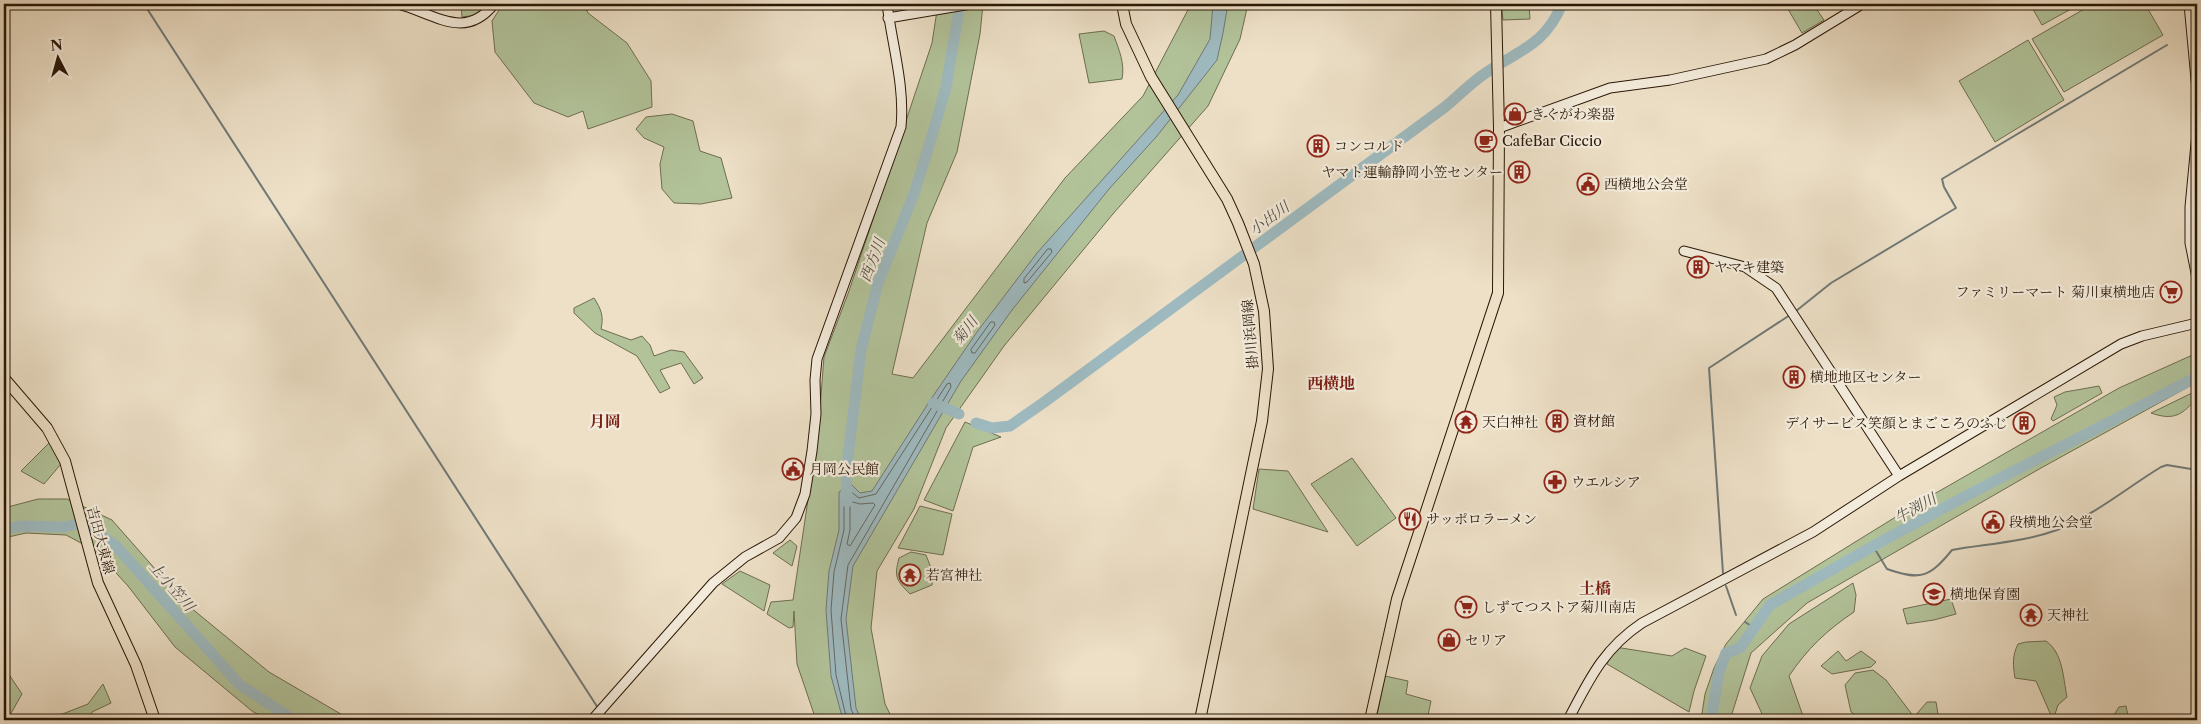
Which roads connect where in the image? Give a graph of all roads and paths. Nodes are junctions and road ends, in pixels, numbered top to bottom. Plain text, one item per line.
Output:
1 (398, 4) edge
2 (494, 4) edge
3 (887, 4) edge
4 (971, 4) edge
5 (1122, 4) edge
6 (1496, 4) edge
7 (2189, 4) edge
8 (1859, 6) dead end
9 (888, 18) junction
10 (2197, 90) edge
11 (1499, 128) junction
12 (2197, 133) edge
13 (1684, 251) dead end
14 (2197, 278) edge
15 (2197, 322) edge
16 (4, 378) edge
17 (1899, 476) junction
18 (598, 714) edge
19 (155, 720) edge
20 (1200, 720) edge
21 (1370, 720) edge
22 (1568, 720) edge

1 - 2 street
3 - 9 street
4 - 9 street
5 - 20 main road, 掛川浜岡線
6 - 11 main road
7 - 10 street
8 - 11 street
9 - 18 street
11 - 21 main road
12 - 14 street
13 - 17 street
15 - 17 street
16 - 19 main road, 吉田大東線
17 - 22 street

